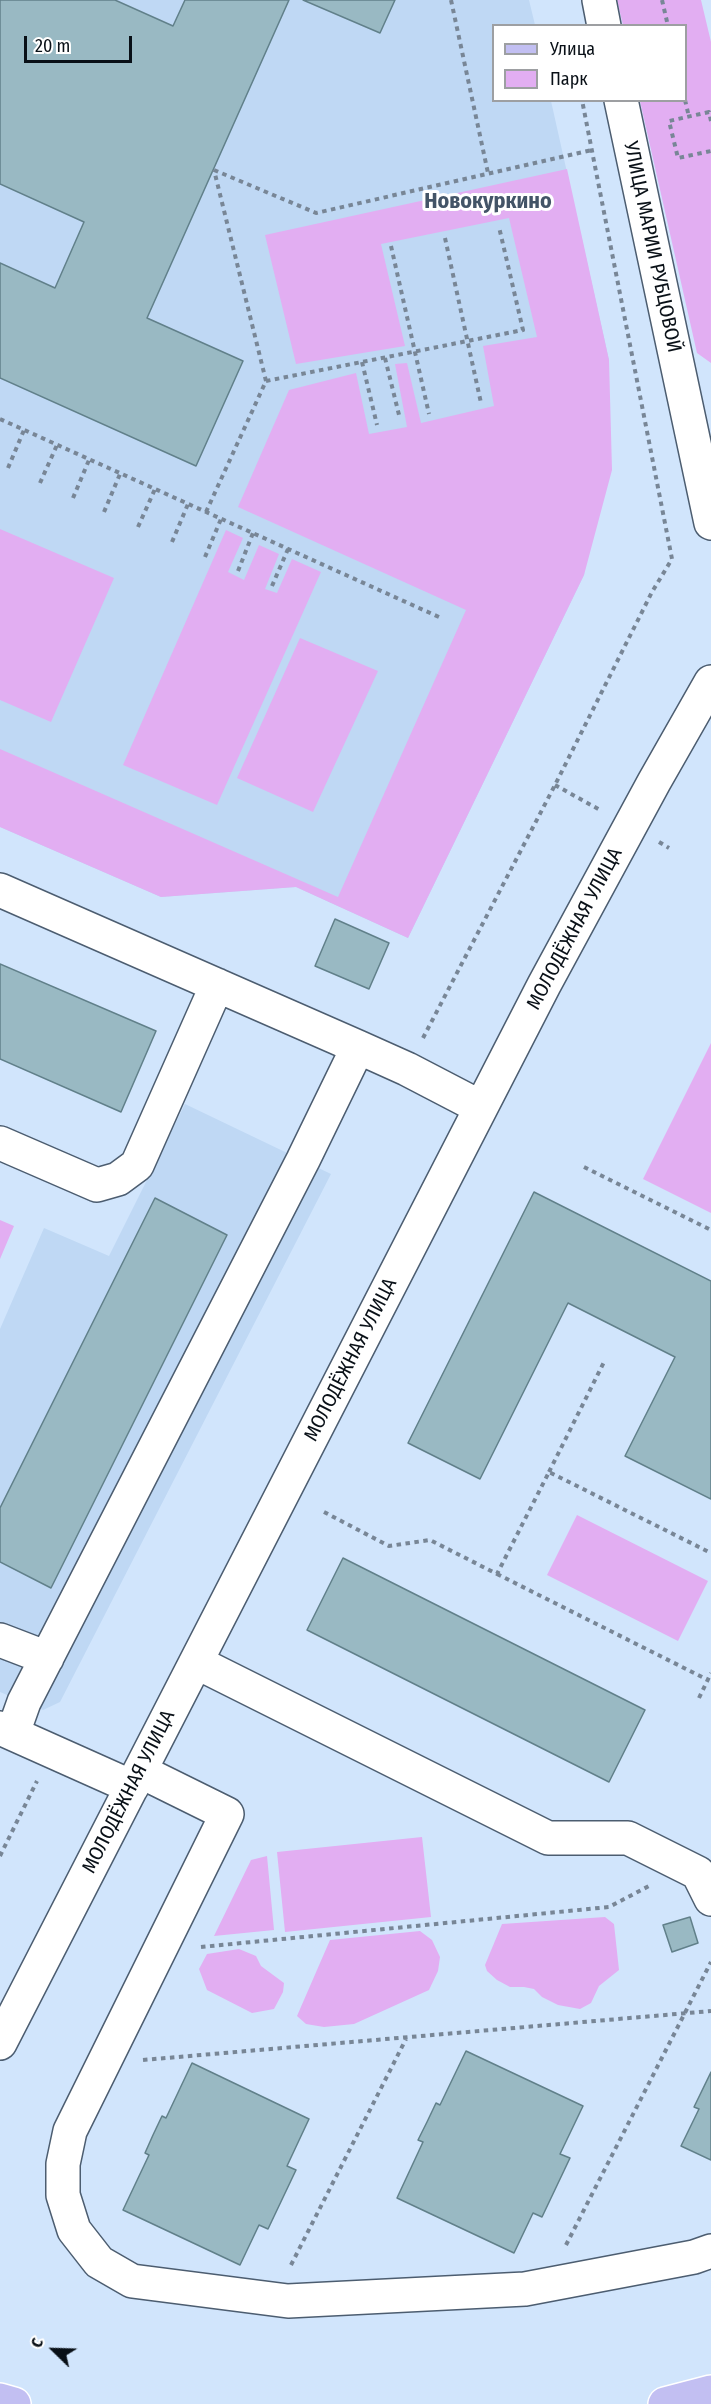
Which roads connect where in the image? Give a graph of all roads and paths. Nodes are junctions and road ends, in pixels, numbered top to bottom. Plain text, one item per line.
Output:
1 (451, 0) edge
2 (599, 0) edge
3 (662, 0) edge
4 (604, 24) edge
5 (668, 24) edge
6 (582, 102) edge
7 (622, 102) edge
8 (685, 102) edge
9 (689, 117) junction
10 (711, 121) edge
11 (592, 150) junction
12 (711, 151) edge
13 (488, 173) junction
14 (499, 227) dead end
15 (445, 238) dead end
16 (391, 246) dead end
17 (467, 341) junction
18 (415, 352) junction
19 (385, 358) junction
20 (362, 362) junction
21 (266, 381) junction
22 (698, 402) edge
23 (481, 403) dead end
24 (429, 414) dead end
25 (400, 419) dead end
26 (0, 420) edge
27 (377, 425) dead end
28 (24, 430) junction
29 (57, 445) junction
30 (89, 460) junction
31 (8, 468) dead end
32 (120, 474) junction
33 (40, 483) dead end
34 (155, 489) junction
35 (73, 498) dead end
36 (188, 504) junction
37 (104, 512) dead end
38 (206, 512) junction
39 (221, 519) junction
40 (711, 523) edge
41 (138, 527) dead end
42 (253, 533) junction
43 (172, 542) dead end
44 (288, 549) junction
45 (205, 557) dead end
46 (238, 571) dead end
47 (272, 586) dead end
48 (439, 617) dead end
49 (711, 682) edge
50 (0, 890) edge
51 (217, 985) junction
52 (358, 1047) junction
53 (407, 1069) junction
54 (480, 1107) junction
55 (0, 1143) edge
56 (584, 1167) dead end
57 (711, 1230) edge
58 (605, 1360) dead end
59 (549, 1472) junction
60 (324, 1512) dead end
61 (711, 1553) edge
62 (497, 1574) junction
63 (0, 1640) edge
64 (47, 1659) junction
65 (196, 1662) junction
66 (711, 1673) edge
67 (708, 1680) junction
68 (699, 1698) dead end
69 (5, 1734) edge
70 (52, 1751) junction
71 (136, 1779) junction
72 (0, 1856) edge
73 (685, 1867) junction
74 (711, 1899) edge
75 (159, 1951) junction
76 (711, 1962) edge
77 (711, 2011) edge
78 (684, 2015) junction
79 (406, 2038) junction
80 (0, 2043) edge
81 (104, 2063) junction
82 (711, 2251) edge
83 (546, 2285) junction
84 (274, 2299) junction
85 (0, 2388) edge
86 (711, 2392) edge
87 (0, 2400) edge
88 (14, 2404) edge
89 (27, 2404) edge
90 (664, 2404) edge

1 - 13 path
2 - 4 street
3 - 5 path
6 - 11 path
7 - 22 street, УЛИЦА МАРИИ РУБЦОВОЙ
8 - 9 path
9 - 10 path
9 - 12 path
11 - 13 path
11 - 53 path
13 - 21 path
14 - 17 path
15 - 17 path
16 - 18 path
17 - 18 path
17 - 23 path
18 - 19 path
18 - 24 path
19 - 20 path
19 - 25 path
20 - 21 path
20 - 27 path
21 - 38 path
22 - 40 street, УЛИЦА МАРИИ РУБЦОВОЙ
26 - 28 path
28 - 29 path
28 - 31 path
29 - 30 path
29 - 33 path
30 - 32 path
30 - 35 path
32 - 34 path
32 - 37 path
34 - 36 path
34 - 41 path
36 - 38 path
36 - 43 path
38 - 39 path
39 - 42 path
39 - 45 path
42 - 44 path
42 - 46 path
44 - 47 path
44 - 48 path
49 - 54 street, МОЛОДЁЖНАЯ УЛИЦА
50 - 51 street
51 - 52 street
51 - 55 street
52 - 53 street
52 - 64 street
53 - 54 street
54 - 65 street, МОЛОДЁЖНАЯ УЛИЦА
56 - 57 path
58 - 59 path
59 - 61 path
59 - 62 path
60 - 62 path
62 - 67 path
63 - 64 street
64 - 69 street
65 - 71 street, МОЛОДЁЖНАЯ УЛИЦА
65 - 73 street
66 - 67 path
67 - 68 path
69 - 70 street
70 - 71 street
70 - 72 path
71 - 75 street
71 - 80 street, МОЛОДЁЖНАЯ УЛИЦА
73 - 74 street
73 - 75 path
75 - 81 street
76 - 78 path
77 - 78 path
78 - 79 path
78 - 83 path
79 - 81 path
79 - 84 path
81 - 84 street
82 - 83 street
83 - 84 street
85 - 89 street
86 - 90 main road
87 - 88 main road

